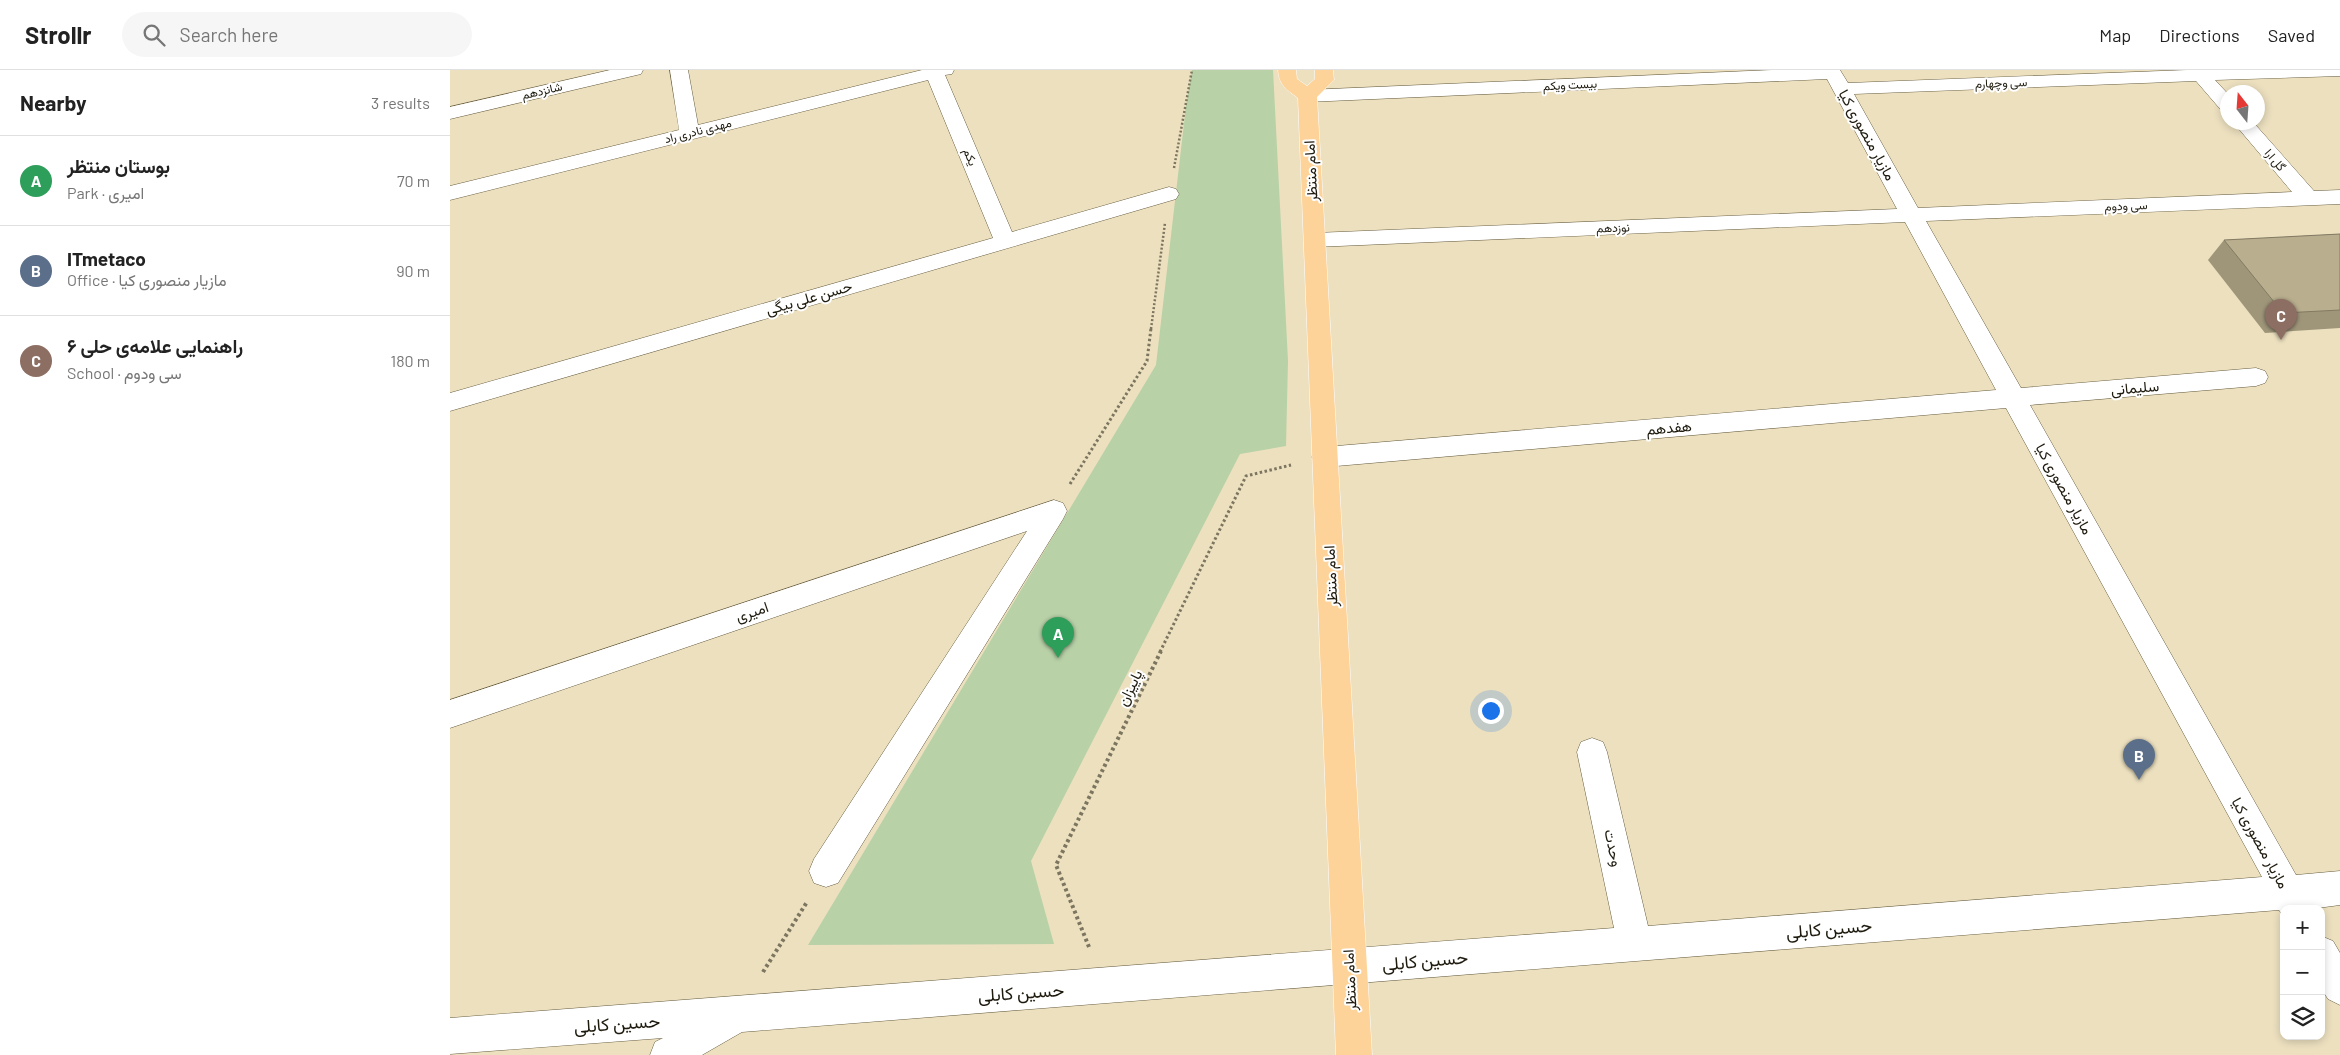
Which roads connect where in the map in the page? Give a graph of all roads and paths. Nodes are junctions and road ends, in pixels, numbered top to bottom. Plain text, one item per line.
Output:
1 (634, 70) edge
2 (679, 70) edge
3 (1192, 70) edge
4 (1287, 70) edge
5 (1324, 70) edge
6 (2340, 70) edge
7 (940, 71) edge
8 (2198, 73) edge
9 (1835, 77) edge
10 (1307, 96) junction
11 (2220, 97) edge
12 (450, 112) edge
13 (2249, 130) edge
14 (689, 133) junction
15 (450, 193) edge
16 (1169, 194) junction
17 (2340, 197) edge
18 (2308, 198) junction
19 (1912, 215) junction
20 (1315, 240) junction
21 (1005, 241) junction
22 (2256, 377) dead end
23 (2014, 398) junction
24 (450, 402) edge
25 (1325, 457) junction
26 (1054, 511) junction
27 (450, 714) edge
28 (1592, 752) dead end
29 (826, 871) joint
30 (2340, 888) edge
31 (2292, 900) edge
32 (1635, 944) junction
33 (2325, 960) edge
34 (1350, 967) junction
35 (1104, 986) junction
36 (2340, 987) edge
37 (736, 1015) junction
38 (450, 1036) edge
39 (668, 1055) edge
40 (1354, 1055) edge

1 - 12 street, شانزدهم
2 - 14 street
3 - 16 path
4 - 10 main road
5 - 10 main road
6 - 8 street, سی وچهارم
7 - 14 street, مهدی نادری راد
7 - 21 street, یکم
8 - 9 street, سی وچهارم
8 - 11 street
9 - 10 street, بیست ویکم
9 - 19 street, مازیار منصوری کیا
10 - 20 main road, امام منتظر
13 - 18 street, گل ارا
14 - 15 street, مهدی نادری راد
16 - 21 street, حسن علی بیگی
16 - 26 path
17 - 18 street, سی ودوم
18 - 19 street, سی ودوم
19 - 20 street, نوزدهم
19 - 23 street, مازیار منصوری کیا
20 - 25 main road, امام منتظر
21 - 24 street, حسن علی بیگی
22 - 23 street, سلیمانی
23 - 25 street, هفدهم
23 - 31 street, مازیار منصوری کیا
25 - 34 main road, امام منتظر
25 - 35 path, پاییزان
26 - 27 street, امیری
26 - 29 street
28 - 32 street, وحدت
29 - 37 path
30 - 31 street, حسین کابلی
31 - 32 street, حسین کابلی
32 - 34 street, حسین کابلی
33 - 36 street
34 - 35 street, حسین کابلی
34 - 40 main road, امام منتظر
35 - 37 street, حسین کابلی
37 - 38 street, حسین کابلی
37 - 39 street

